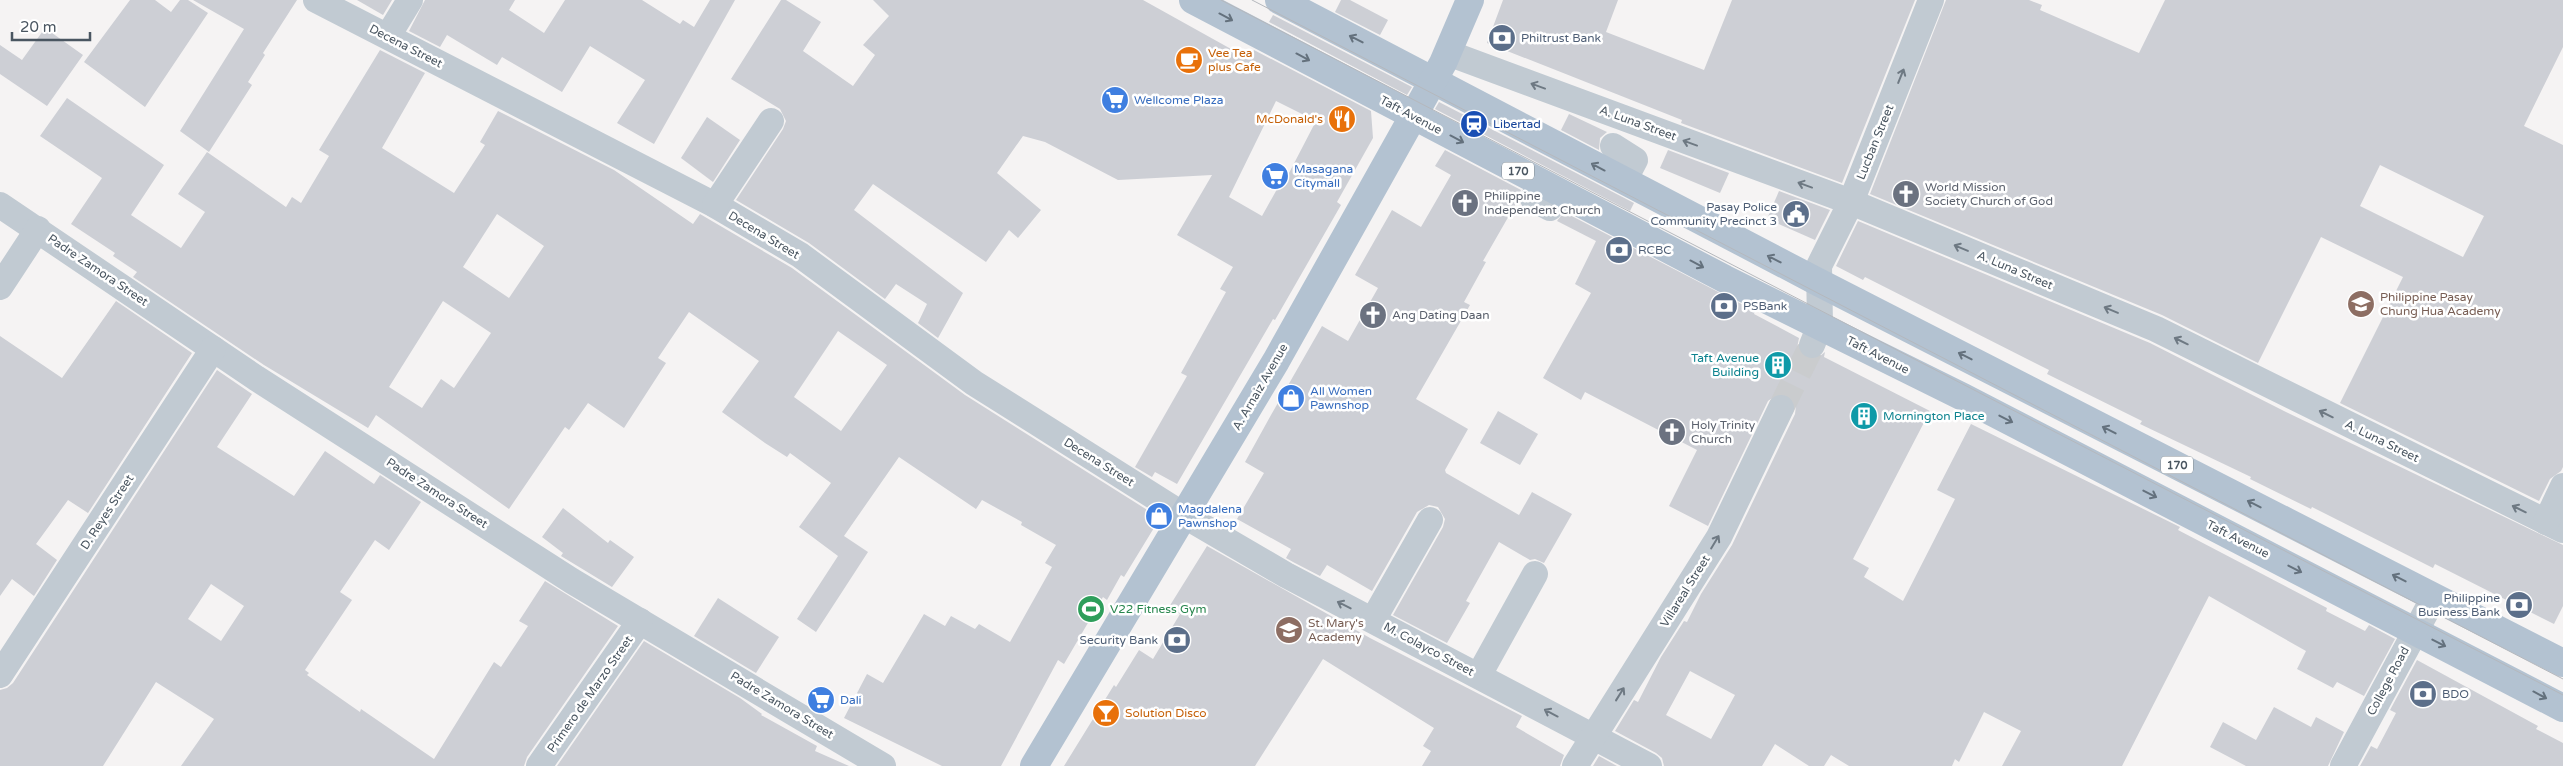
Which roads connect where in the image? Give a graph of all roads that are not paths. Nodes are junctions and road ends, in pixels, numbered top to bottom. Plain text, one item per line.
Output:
1 (316, 0) edge
2 (410, 0) edge
3 (1193, 0) edge
4 (1279, 0) edge
5 (1470, 0) edge
6 (1931, 0) edge
7 (388, 36) junction
8 (1448, 53) junction
9 (1433, 80) junction
10 (1414, 116) junction
11 (771, 121) dead end
12 (1613, 146) dead end
13 (1624, 181) junction
14 (1540, 183) junction
15 (1851, 202) junction
16 (0, 205) edge
17 (715, 206) junction
18 (1550, 208) dead end
19 (38, 229) junction
20 (1818, 282) junction
21 (0, 287) edge
22 (1816, 335) junction
23 (214, 349) junction
24 (1781, 408) tunnel mouth
25 (2563, 486) edge
26 (1185, 516) junction
27 (1430, 520) dead end
28 (2554, 526) edge
29 (1535, 574) dead end
30 (2434, 597) junction
31 (1373, 620) junction
32 (640, 621) junction
33 (2415, 631) junction
34 (2563, 663) edge
35 (1479, 675) junction
36 (0, 676) edge
37 (2563, 708) edge
38 (1594, 735) junction
39 (539, 766) edge
40 (881, 766) edge
41 (1034, 766) edge
42 (1575, 766) edge
43 (1649, 766) edge
44 (2343, 766) edge

1 - 7 street, Decena Street
2 - 7 street
3 -> 10 main road, Taft Avenue / 170
9 -> 4 main road, 170
5 - 8 main road, A. Arnaiz Avenue
15 -> 6 street, Lucban Street
7 - 17 street, Decena Street
8 - 9 main road, A. Arnaiz Avenue
15 -> 8 street, A. Luna Street
9 - 10 main road, A. Arnaiz Avenue
13 -> 9 main road, 170
10 -> 14 main road, Taft Avenue / 170
10 - 26 main road, A. Arnaiz Avenue
11 - 17 street
12 - 13 street
20 -> 13 main road, 170
14 - 18 street
14 -> 22 main road, Taft Avenue / 170
15 - 20 street, Lucban Street
28 -> 15 street, A. Luna Street
16 - 19 street, Padre Zamora Street
17 - 26 street, Decena Street
19 - 21 street
19 - 23 street, Padre Zamora Street
20 - 22 street
30 -> 20 main road, 170
22 -> 33 main road, Taft Avenue / 170
23 - 32 street, Padre Zamora Street
23 - 36 street, D. Reyes Street
38 -> 24 street, Villareal Street
25 - 28 street
31 -> 26 street, M. Colayco Street
26 - 41 main road, A. Arnaiz Avenue
27 - 31 street
29 - 35 street
30 - 33 street, College Road
30 - 34 main road, 170
31 - 35 street, M. Colayco Street
32 - 39 street, Primero de Marzo Street
32 - 40 street, Padre Zamora Street
33 -> 37 main road, Taft Avenue / 170
33 - 44 street, College Road
38 -> 35 street, M. Colayco Street
38 - 42 street, Villareal Street
38 - 43 street, M. Colayco Street

